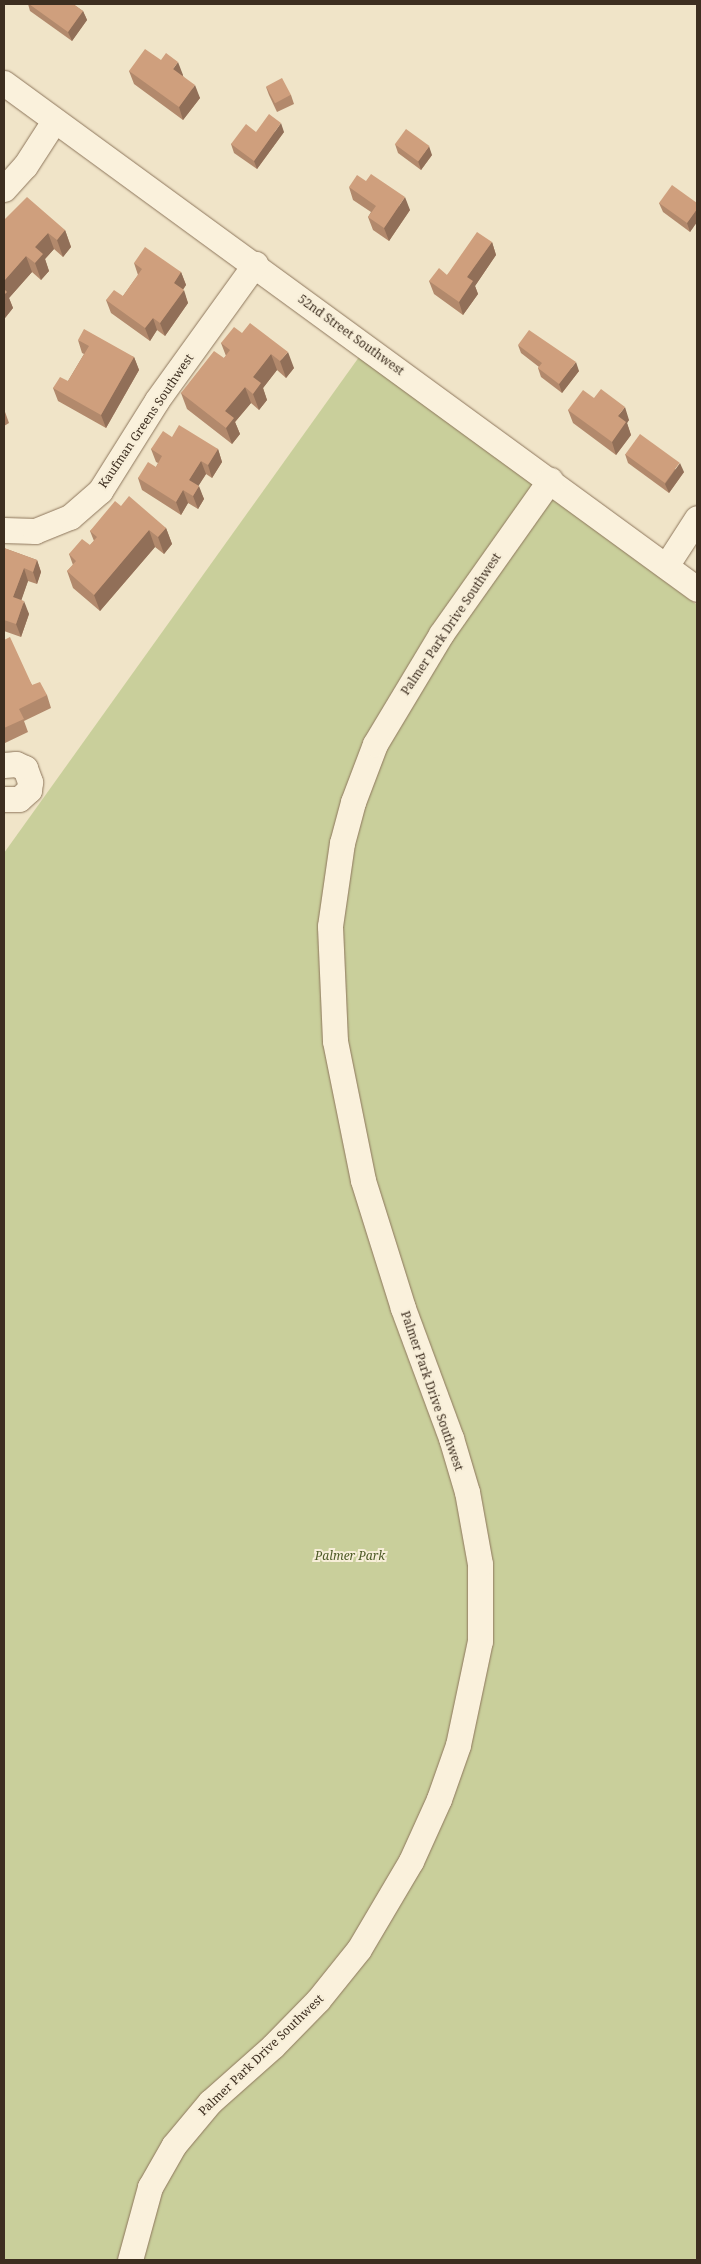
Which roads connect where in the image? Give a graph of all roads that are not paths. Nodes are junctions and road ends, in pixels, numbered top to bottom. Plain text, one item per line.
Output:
1 (4, 83) edge
2 (54, 121) junction
3 (4, 189) edge
4 (255, 264) junction
5 (550, 480) junction
6 (697, 518) edge
7 (4, 530) edge
8 (666, 566) junction
9 (697, 589) edge
10 (4, 765) edge
11 (4, 799) edge
12 (130, 2260) edge

1 - 2 street, 52nd Street Southwest
2 - 3 street
2 - 4 street, 52nd Street Southwest
4 - 5 street, 52nd Street Southwest
4 - 7 street, Kaufman Greens Southwest
5 - 8 street, 52nd Street Southwest
5 - 12 street, Palmer Park Drive Southwest
6 - 8 street
8 - 9 street, 52nd Street Southwest
10 - 11 street

